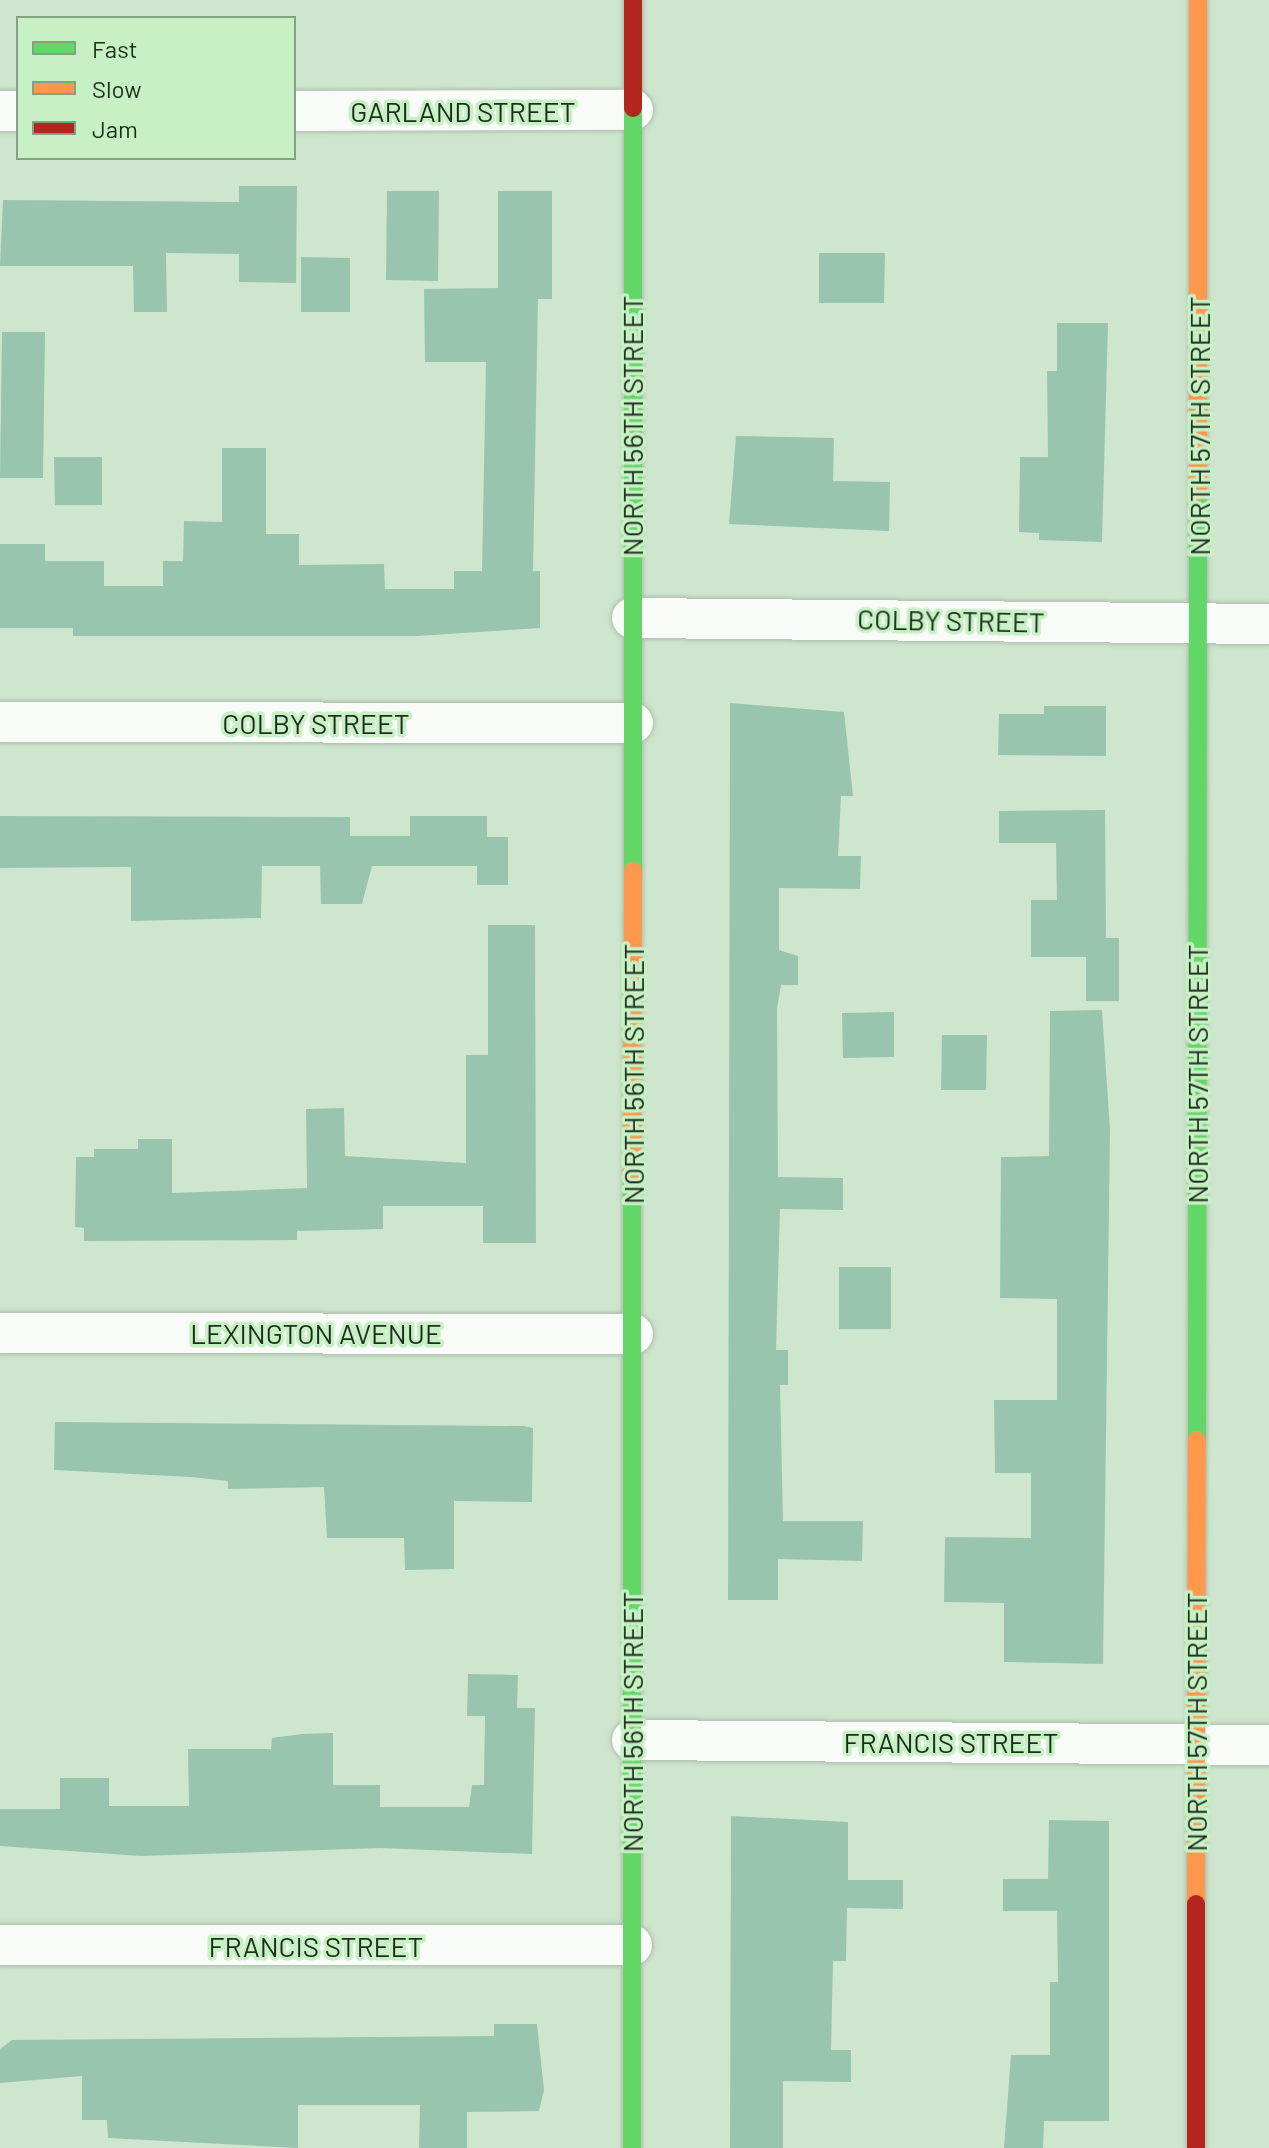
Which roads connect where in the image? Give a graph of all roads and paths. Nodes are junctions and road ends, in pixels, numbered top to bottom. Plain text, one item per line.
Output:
1 (633, 0) edge
2 (1198, 0) edge
3 (633, 110) junction
4 (296, 111) edge
5 (632, 618) junction
6 (1197, 623) junction
7 (1269, 624) edge
8 (0, 722) edge
9 (633, 723) junction
10 (0, 1333) edge
11 (633, 1334) junction
12 (632, 1740) junction
13 (1196, 1744) junction
14 (1269, 1745) edge
15 (0, 1945) edge
16 (632, 1945) junction
17 (632, 2148) edge
18 (1196, 2148) edge

1 - 3 main road, NORTH 56TH STREET
2 - 6 main road, NORTH 57TH STREET
3 - 4 street, GARLAND STREET
3 - 5 main road, NORTH 56TH STREET
5 - 6 street, COLBY STREET
5 - 9 main road, NORTH 56TH STREET
6 - 7 street, COLBY STREET
6 - 13 main road, NORTH 57TH STREET
8 - 9 street, COLBY STREET
9 - 11 main road, NORTH 56TH STREET
10 - 11 street, LEXINGTON AVENUE
11 - 12 main road, NORTH 56TH STREET
12 - 13 street, FRANCIS STREET
12 - 16 main road, NORTH 56TH STREET
13 - 14 street, FRANCIS STREET
13 - 18 main road, NORTH 57TH STREET
15 - 16 street, FRANCIS STREET
16 - 17 main road, NORTH 56TH STREET

